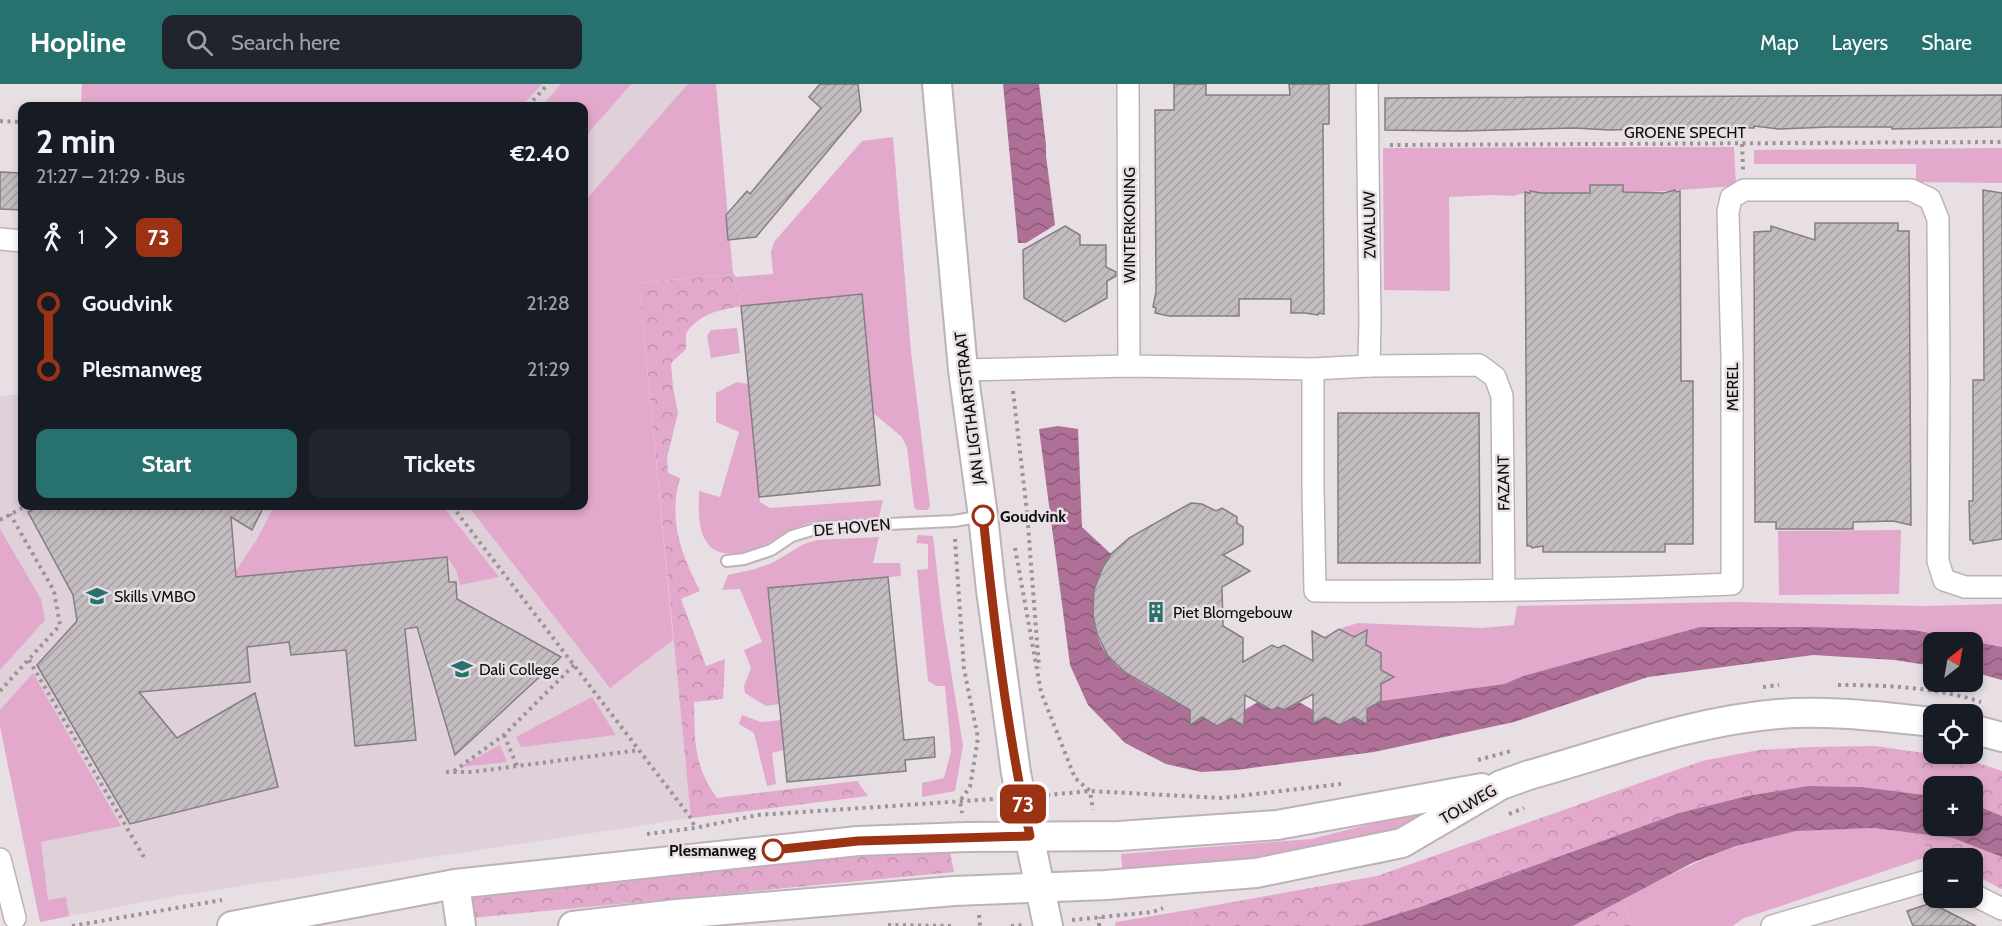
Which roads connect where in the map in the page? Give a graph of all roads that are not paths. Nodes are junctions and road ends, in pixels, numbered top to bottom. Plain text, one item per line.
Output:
1 (937, 84) edge
2 (1128, 84) edge
3 (1368, 84) edge
4 (0, 239) edge
5 (18, 241) edge
6 (1129, 366) junction
7 (1369, 366) junction
8 (1313, 369) junction
9 (963, 370) junction
10 (983, 516) junction
11 (727, 561) dead end
12 (2002, 587) edge
13 (1504, 590) junction
14 (1923, 721) edge
15 (1983, 732) edge
16 (2002, 737) edge
17 (1502, 785) junction
18 (1030, 836) junction
19 (0, 859) edge
20 (1923, 882) edge
21 (455, 884) junction
22 (1041, 887) junction
23 (1983, 900) edge
24 (2002, 909) edge
25 (15, 918) dead end
26 (1047, 924) edge
27 (232, 926) edge
28 (461, 926) edge
29 (573, 926) edge
30 (1772, 926) edge

1 - 9 main road, JAN LIGTHARTSTRAAT
2 - 6 street, WINTERKONING
3 - 7 street, ZWALUW
4 - 5 street
6 - 8 street
6 - 9 street
7 - 8 street
7 - 13 street, FAZANT
8 - 13 street, MEREL
9 - 10 main road, JAN LIGTHARTSTRAAT
10 - 11 lane, DE HOVEN
10 - 18 main road, JAN LIGTHARTSTRAAT
12 - 13 street, MEREL
14 - 17 main road
15 - 16 main road
17 - 18 main road, TOLWEG
17 - 22 main road, TOLWEG
18 - 21 main road
18 - 22 main road, JAN LIGTHARTSTRAAT
19 - 25 street
20 - 30 street
21 - 27 main road
21 - 28 main road
22 - 26 main road, JAN LIGTHARTSTRAAT
22 - 29 main road
23 - 24 street

